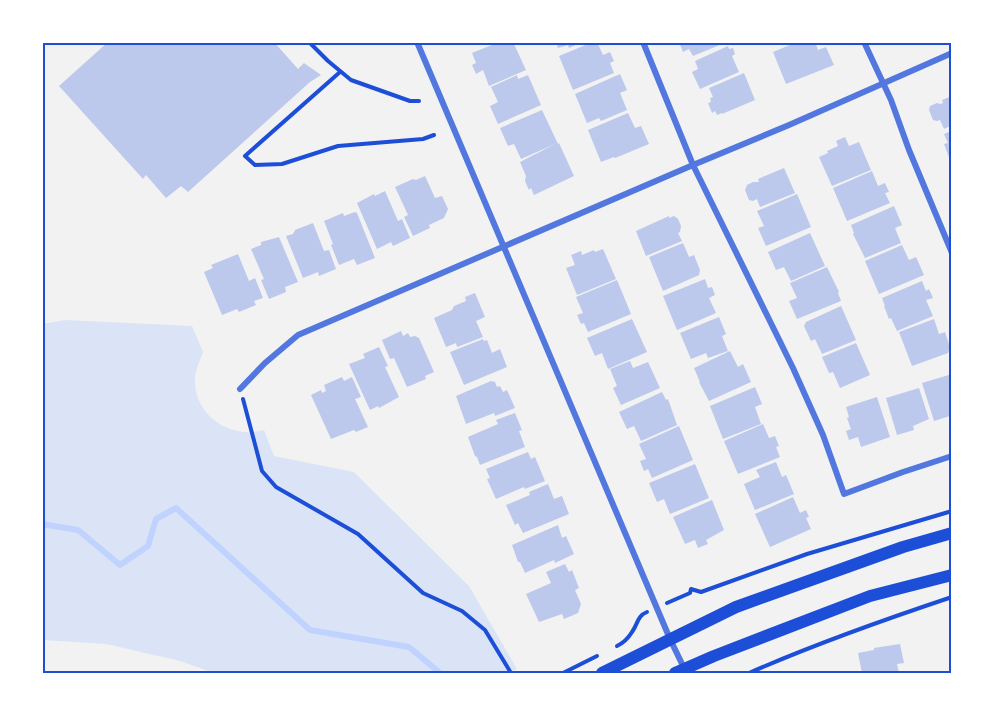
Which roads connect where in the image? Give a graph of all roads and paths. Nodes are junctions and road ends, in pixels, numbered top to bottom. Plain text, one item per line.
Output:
1 (309, 42) edge
2 (417, 42) edge
3 (643, 42) edge
4 (864, 42) edge
5 (952, 53) edge
6 (340, 72) junction
7 (883, 83) junction
8 (419, 100) dead end
9 (434, 135) dead end
10 (693, 165) junction
11 (504, 245) junction
12 (952, 253) edge
13 (240, 389) joint
14 (952, 456) edge
15 (952, 511) edge
16 (952, 533) edge
17 (952, 574) edge
18 (690, 593) dead end
19 (952, 597) edge
20 (642, 614) dead end
21 (670, 639) junction
22 (611, 649) dead end
23 (601, 654) dead end
24 (682, 671) edge
25 (511, 673) edge
26 (563, 673) edge
27 (602, 673) edge
28 (749, 673) edge

1 - 6 path
2 - 11 street
3 - 10 street
4 - 7 street
5 - 7 street
6 - 8 path
6 - 9 path
7 - 10 street
7 - 12 street
10 - 11 street
10 - 14 street
11 - 13 street
11 - 21 street
13 - 25 path
15 - 18 path
16 - 21 main road
17 - 24 main road
19 - 28 path
20 - 22 path
21 - 24 street
21 - 27 main road
23 - 26 path

